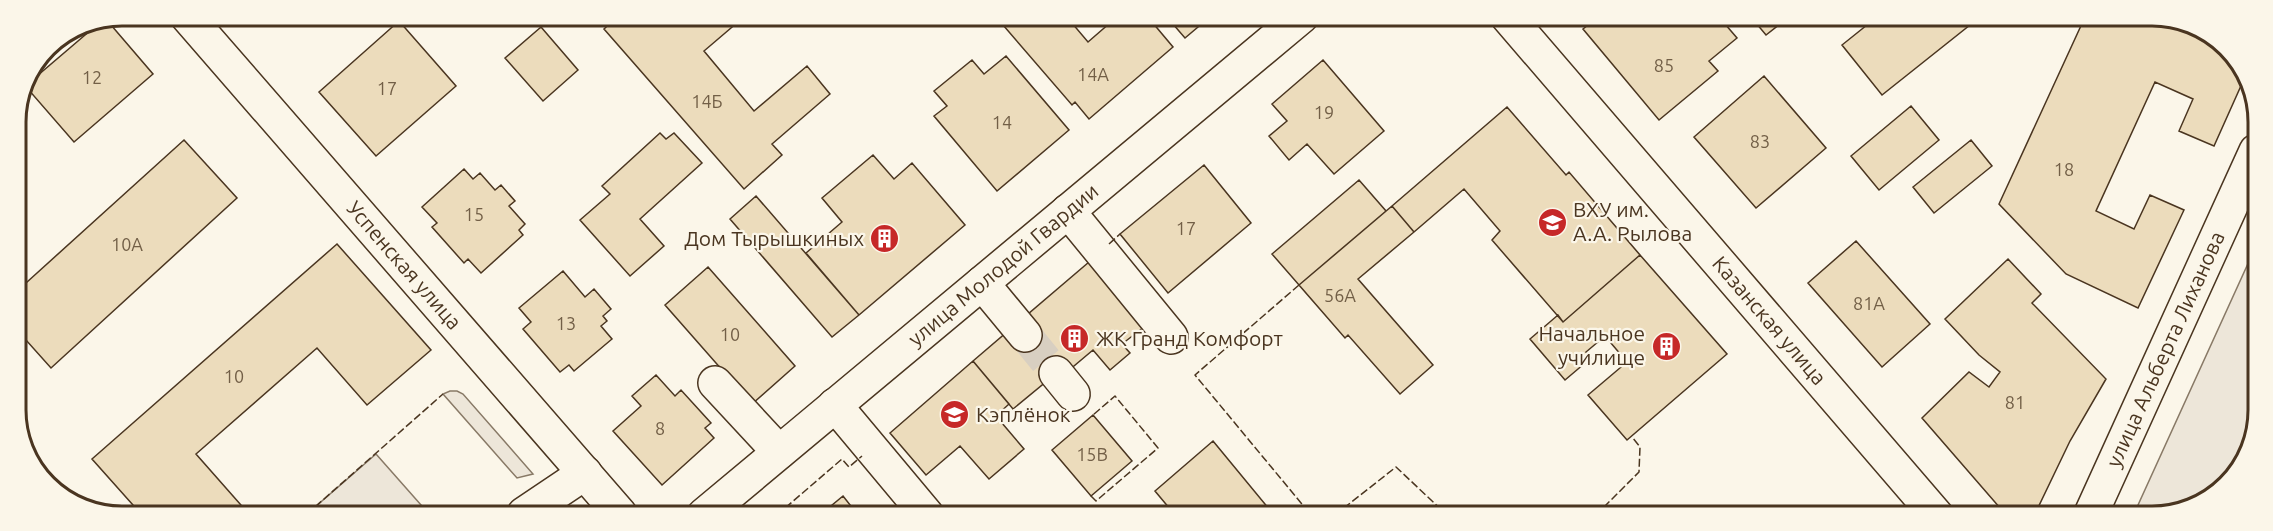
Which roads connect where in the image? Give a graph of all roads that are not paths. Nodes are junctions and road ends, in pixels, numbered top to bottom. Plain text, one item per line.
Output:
1 (196, 26) edge
2 (1290, 26) edge
3 (1516, 26) edge
4 (2248, 170) edge
5 (1068, 211) junction
6 (982, 283) junction
7 (1025, 335) tunnel mouth
8 (1171, 337) dead end
9 (715, 383) dead end
10 (835, 405) junction
11 (779, 452) junction
12 (585, 473) junction
13 (1928, 505) edge
14 (2095, 505) edge
15 (536, 506) edge
16 (613, 506) edge
17 (714, 506) edge
18 (919, 506) edge

1 - 12 street, Успенская улица
2 - 5 street, улица Молодой Гвардии
3 - 13 street, Казанская улица
4 - 14 street, улица Альберта Лиханова
5 - 6 street, улица Молодой Гвардии
5 - 8 street
6 - 7 street
6 - 10 street, улица Молодой Гвардии
9 - 11 street
10 - 11 street, улица Молодой Гвардии
10 - 18 street
11 - 17 street, улица Молодой Гвардии
12 - 15 street
12 - 16 street, Успенская улица

